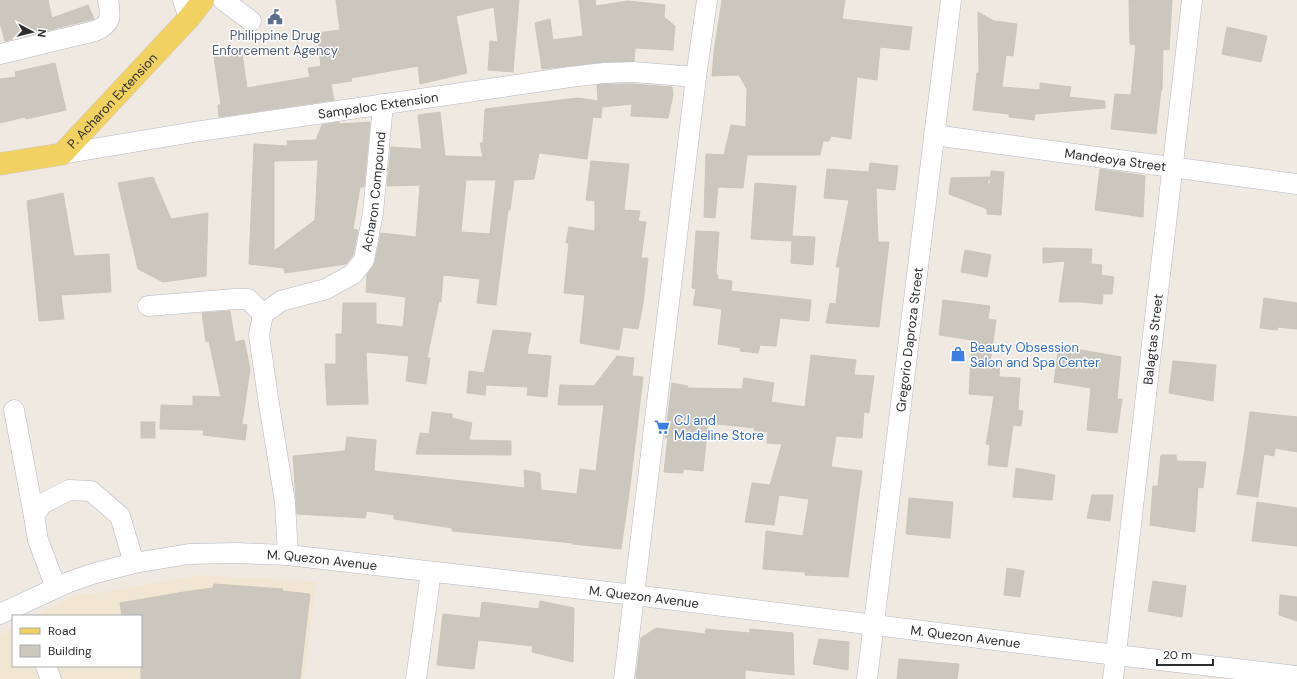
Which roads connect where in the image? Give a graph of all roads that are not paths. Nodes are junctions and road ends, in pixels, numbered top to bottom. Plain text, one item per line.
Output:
1 (108, 0) edge
2 (203, 0) edge
3 (223, 0) edge
4 (707, 0) edge
5 (951, 0) edge
6 (1192, 0) edge
7 (186, 9) edge
8 (251, 21) dead end
9 (0, 54) edge
10 (696, 77) junction
11 (383, 104) junction
12 (934, 135) junction
13 (62, 154) junction
14 (0, 164) edge
15 (1173, 168) junction
16 (1297, 184) edge
17 (148, 306) dead end
18 (263, 314) junction
19 (14, 410) dead end
20 (34, 516) junction
21 (288, 555) junction
22 (134, 563) junction
23 (431, 572) junction
24 (56, 588) junction
25 (634, 595) junction
26 (25, 610) edge
27 (0, 614) edge
28 (874, 625) junction
29 (1116, 655) junction
30 (46, 667) edge
31 (1297, 676) edge
32 (51, 679) edge
33 (416, 679) edge
34 (624, 679) edge
35 (867, 679) edge
36 (1113, 679) edge

1 - 9 street
2 - 7 main road, P. Acharon Extension
3 - 8 street
4 - 10 street
5 - 12 street, Gregorio Daproza Street
6 - 15 street, Balagtas Street
7 - 13 main road, P. Acharon Extension
10 - 11 street, Sampaloc Extension
10 - 25 street
11 - 13 street, Sampaloc Extension
11 - 18 street, Acharon Compound
12 - 15 street, Mandeoya Street
12 - 28 street, Gregorio Daproza Street
13 - 14 main road, P. Acharon Extension
15 - 16 street, Mandeoya Street
15 - 29 street, Balagtas Street
17 - 18 street
18 - 21 street
19 - 20 street
20 - 22 street
20 - 24 street
21 - 22 street, M. Quezon Avenue
21 - 23 street, M. Quezon Avenue
22 - 24 street, M. Quezon Avenue
23 - 25 street, M. Quezon Avenue
23 - 33 street
24 - 26 street, M. Quezon Avenue
25 - 28 street, M. Quezon Avenue
25 - 34 street
26 - 27 street, M. Quezon Avenue
28 - 29 street, M. Quezon Avenue
28 - 35 street, Gregorio Daproza Street
29 - 31 street, M. Quezon Avenue
29 - 36 street, Balagtas Street
30 - 32 street

